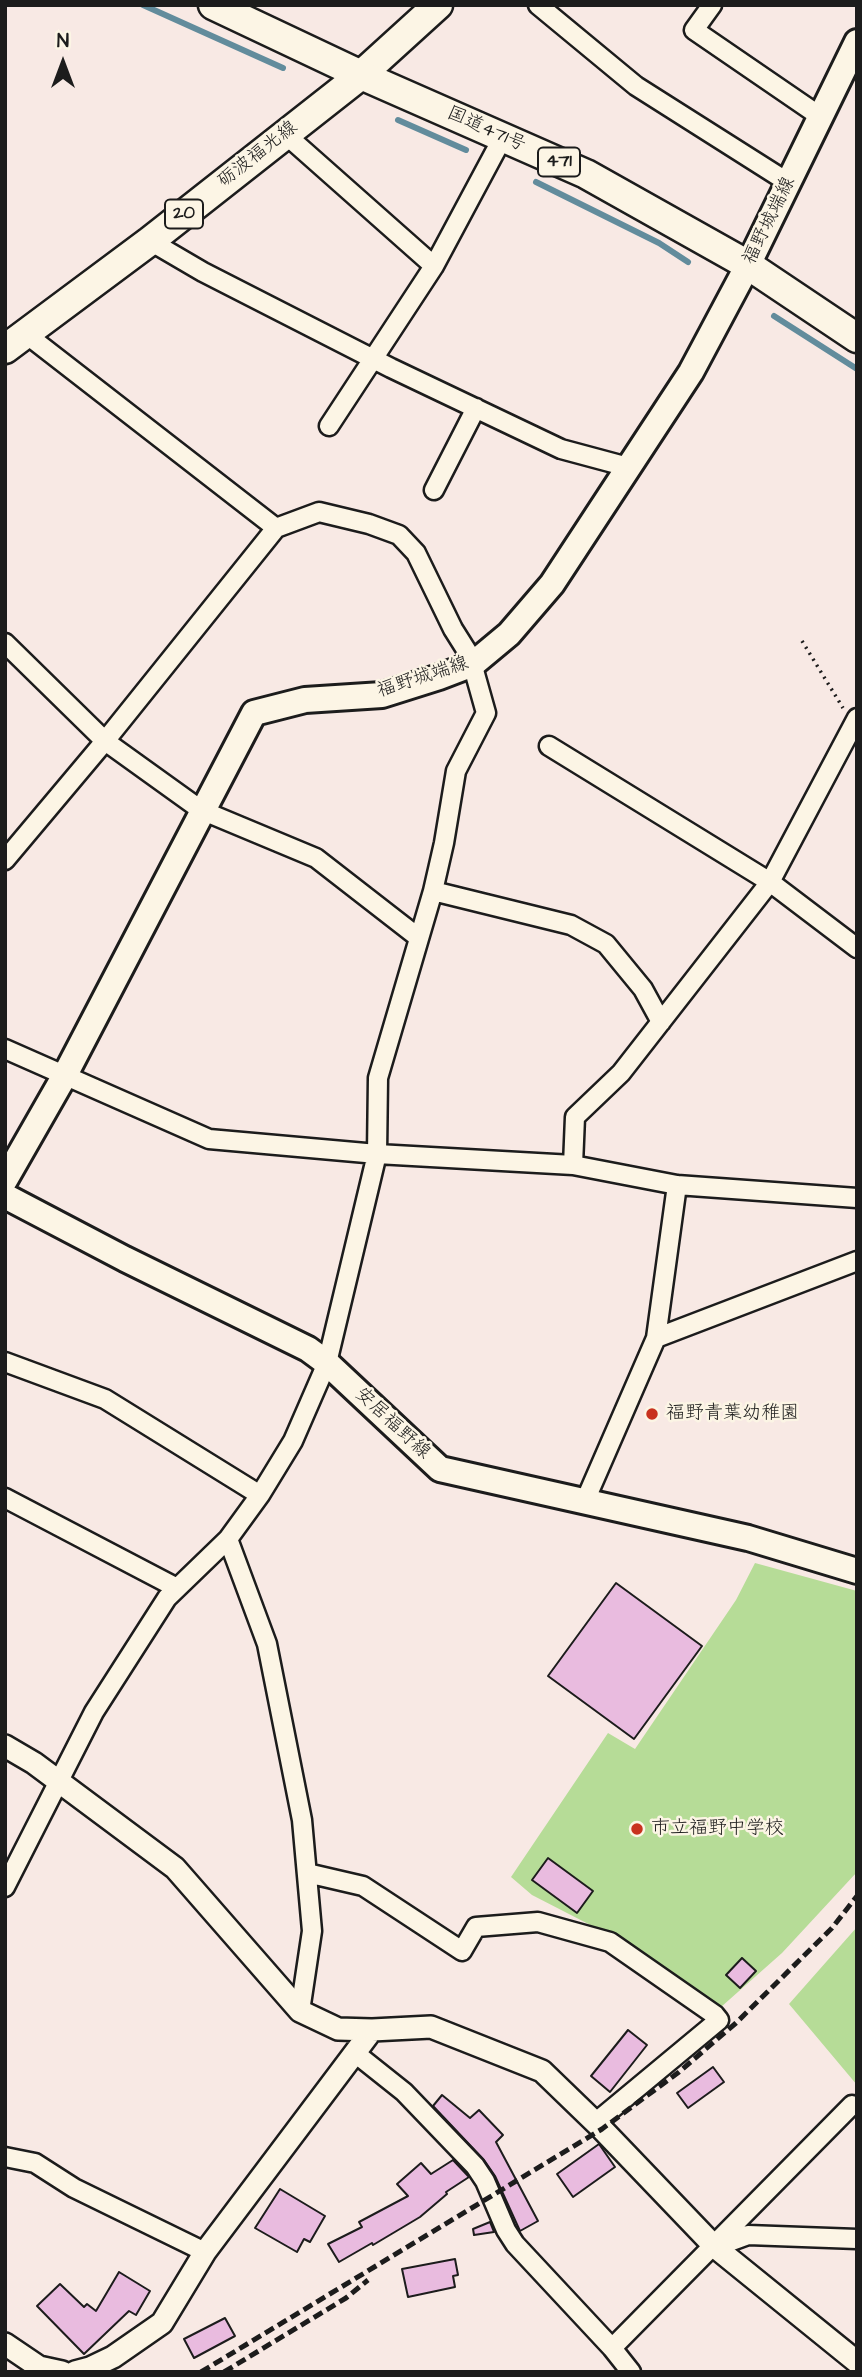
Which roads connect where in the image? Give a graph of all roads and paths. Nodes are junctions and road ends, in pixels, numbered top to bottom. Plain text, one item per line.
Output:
1 (213, 5) edge
2 (538, 5) edge
3 (712, 5) edge
4 (427, 9) edge
5 (857, 42) edge
6 (361, 75) junction
7 (821, 117) junction
8 (285, 134) junction
9 (503, 137) junction
10 (789, 183) junction
11 (150, 241) junction
12 (748, 265) junction
13 (434, 266) junction
14 (857, 338) edge
15 (16, 342) edge
16 (373, 359) junction
17 (476, 408) junction
18 (329, 426) dead end
19 (628, 467) junction
20 (434, 490) dead end
21 (276, 528) junction
22 (802, 641) dead end
23 (5, 643) edge
24 (473, 664) junction
25 (855, 724) edge
26 (105, 741) junction
27 (549, 746) dead end
28 (201, 810) junction
29 (5, 860) edge
30 (770, 882) junction
31 (433, 891) junction
32 (419, 938) junction
33 (857, 948) edge
34 (661, 1022) junction
35 (5, 1049) edge
36 (65, 1075) junction
37 (377, 1154) junction
38 (573, 1165) junction
39 (5, 1180) edge
40 (677, 1185) junction
41 (5, 1196) edge
42 (857, 1198) edge
43 (855, 1264) edge
44 (656, 1338) junction
45 (5, 1362) edge
46 (327, 1363) junction
47 (260, 1495) junction
48 (5, 1498) edge
49 (585, 1501) junction
50 (228, 1539) junction
51 (857, 1571) edge
52 (177, 1588) junction
53 (5, 1746) edge
54 (59, 1782) junction
55 (307, 1873) junction
56 (5, 1887) edge
57 (300, 2011) junction
58 (372, 2030) junction
59 (355, 2053) junction
60 (852, 2105) dead end
61 (595, 2123) junction
62 (5, 2157) edge
63 (857, 2239) edge
64 (715, 2247) junction
65 (205, 2252) junction
66 (5, 2344) edge
67 (612, 2348) junction
68 (857, 2362) edge
69 (62, 2372) edge
70 (75, 2372) edge
71 (631, 2372) edge

1 - 6 main road, 国道471号 / 471
2 - 10 street
3 - 7 street
4 - 6 main road, 砺波福光線 / 20
5 - 7 main road, 福野城端線
6 - 8 main road, 砺波福光線 / 20
6 - 9 main road, 国道471号 / 471
7 - 10 main road, 福野城端線
8 - 11 main road, 砺波福光線 / 20
8 - 13 street
9 - 12 main road, 国道471号 / 471
9 - 13 street
10 - 12 main road, 福野城端線
11 - 15 main road, 砺波福光線 / 20
11 - 16 street
12 - 14 main road, 国道471号 / 471
12 - 19 main road, 福野城端線
13 - 16 street
15 - 21 street
16 - 17 street
16 - 18 street
17 - 19 street
17 - 20 street
19 - 24 main road, 福野城端線
21 - 24 street
21 - 26 street
22 - 25 path
23 - 26 street
24 - 28 main road, 福野城端線
24 - 31 street
25 - 30 street
26 - 28 street
26 - 29 street
27 - 30 street
28 - 32 street
28 - 36 main road, 福野城端線
30 - 33 street
30 - 34 street
31 - 32 street
31 - 34 street
32 - 37 street
34 - 38 street
35 - 36 street
36 - 37 street
36 - 39 main road, 福野城端線
37 - 38 street
37 - 46 street
38 - 40 street
40 - 42 street
40 - 44 street
41 - 46 main road, 安居福野線
43 - 44 street
44 - 49 street
45 - 47 street
46 - 47 street
46 - 49 main road, 安居福野線
47 - 50 street
48 - 52 street
49 - 51 main road, 安居福野線
50 - 52 street
50 - 55 street
52 - 54 street
53 - 54 street
54 - 56 street
54 - 57 street
55 - 57 street
55 - 61 street
57 - 58 street
58 - 59 street
58 - 61 street
59 - 65 street
59 - 67 street
60 - 64 street
61 - 64 street
62 - 65 street
63 - 64 street
64 - 67 street
64 - 68 street
65 - 70 street
66 - 69 street
67 - 71 street

